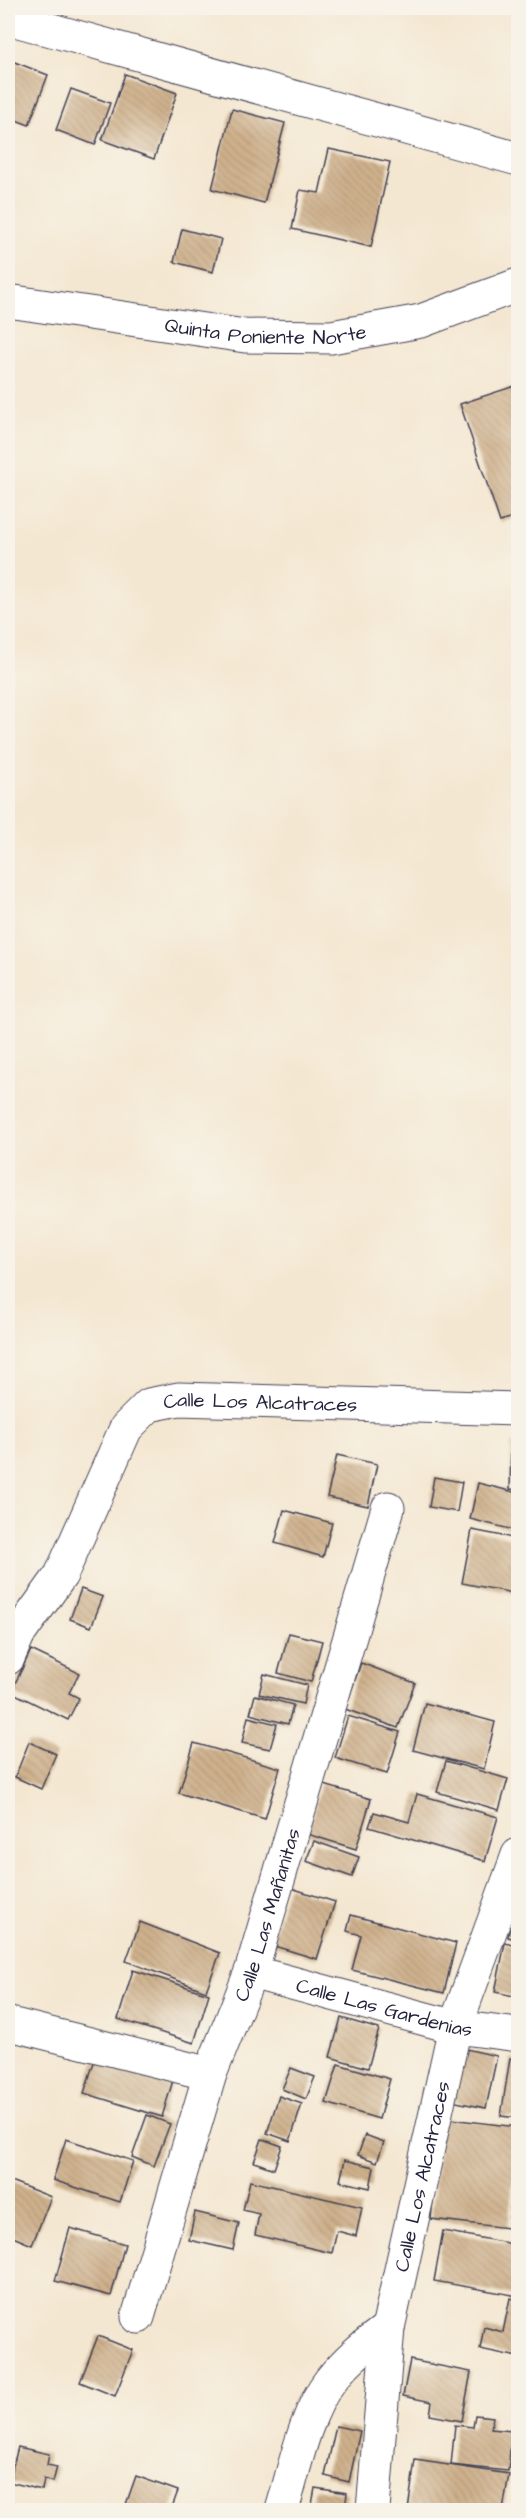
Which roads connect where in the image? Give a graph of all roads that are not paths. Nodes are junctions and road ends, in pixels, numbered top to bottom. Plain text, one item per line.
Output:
1 (8, 18) edge
2 (519, 159) edge
3 (519, 285) edge
4 (8, 301) edge
5 (519, 1409) edge
6 (388, 1508) dead end
7 (8, 1658) edge
8 (519, 1855) edge
9 (251, 1972) junction
10 (10, 2024) dead end
11 (455, 2028) junction
12 (519, 2035) edge
13 (210, 2074) junction
14 (138, 2317) dead end
15 (388, 2328) junction
16 (282, 2511) edge
17 (373, 2511) edge

1 - 2 street
3 - 4 street, Quinta Poniente Norte
5 - 7 street, Calle Los Alcatraces
6 - 9 street, Calle Las Mañanitas
8 - 11 street, Calle Los Alcatraces
9 - 11 street, Calle Las Gardenias
9 - 13 street, Calle Las Mañanitas
10 - 13 street
11 - 12 street, Calle Las Gardenias
11 - 15 street, Calle Los Alcatraces
13 - 14 street, Calle Las Mañanitas
15 - 16 street
15 - 17 street, Calle Los Alcatraces

